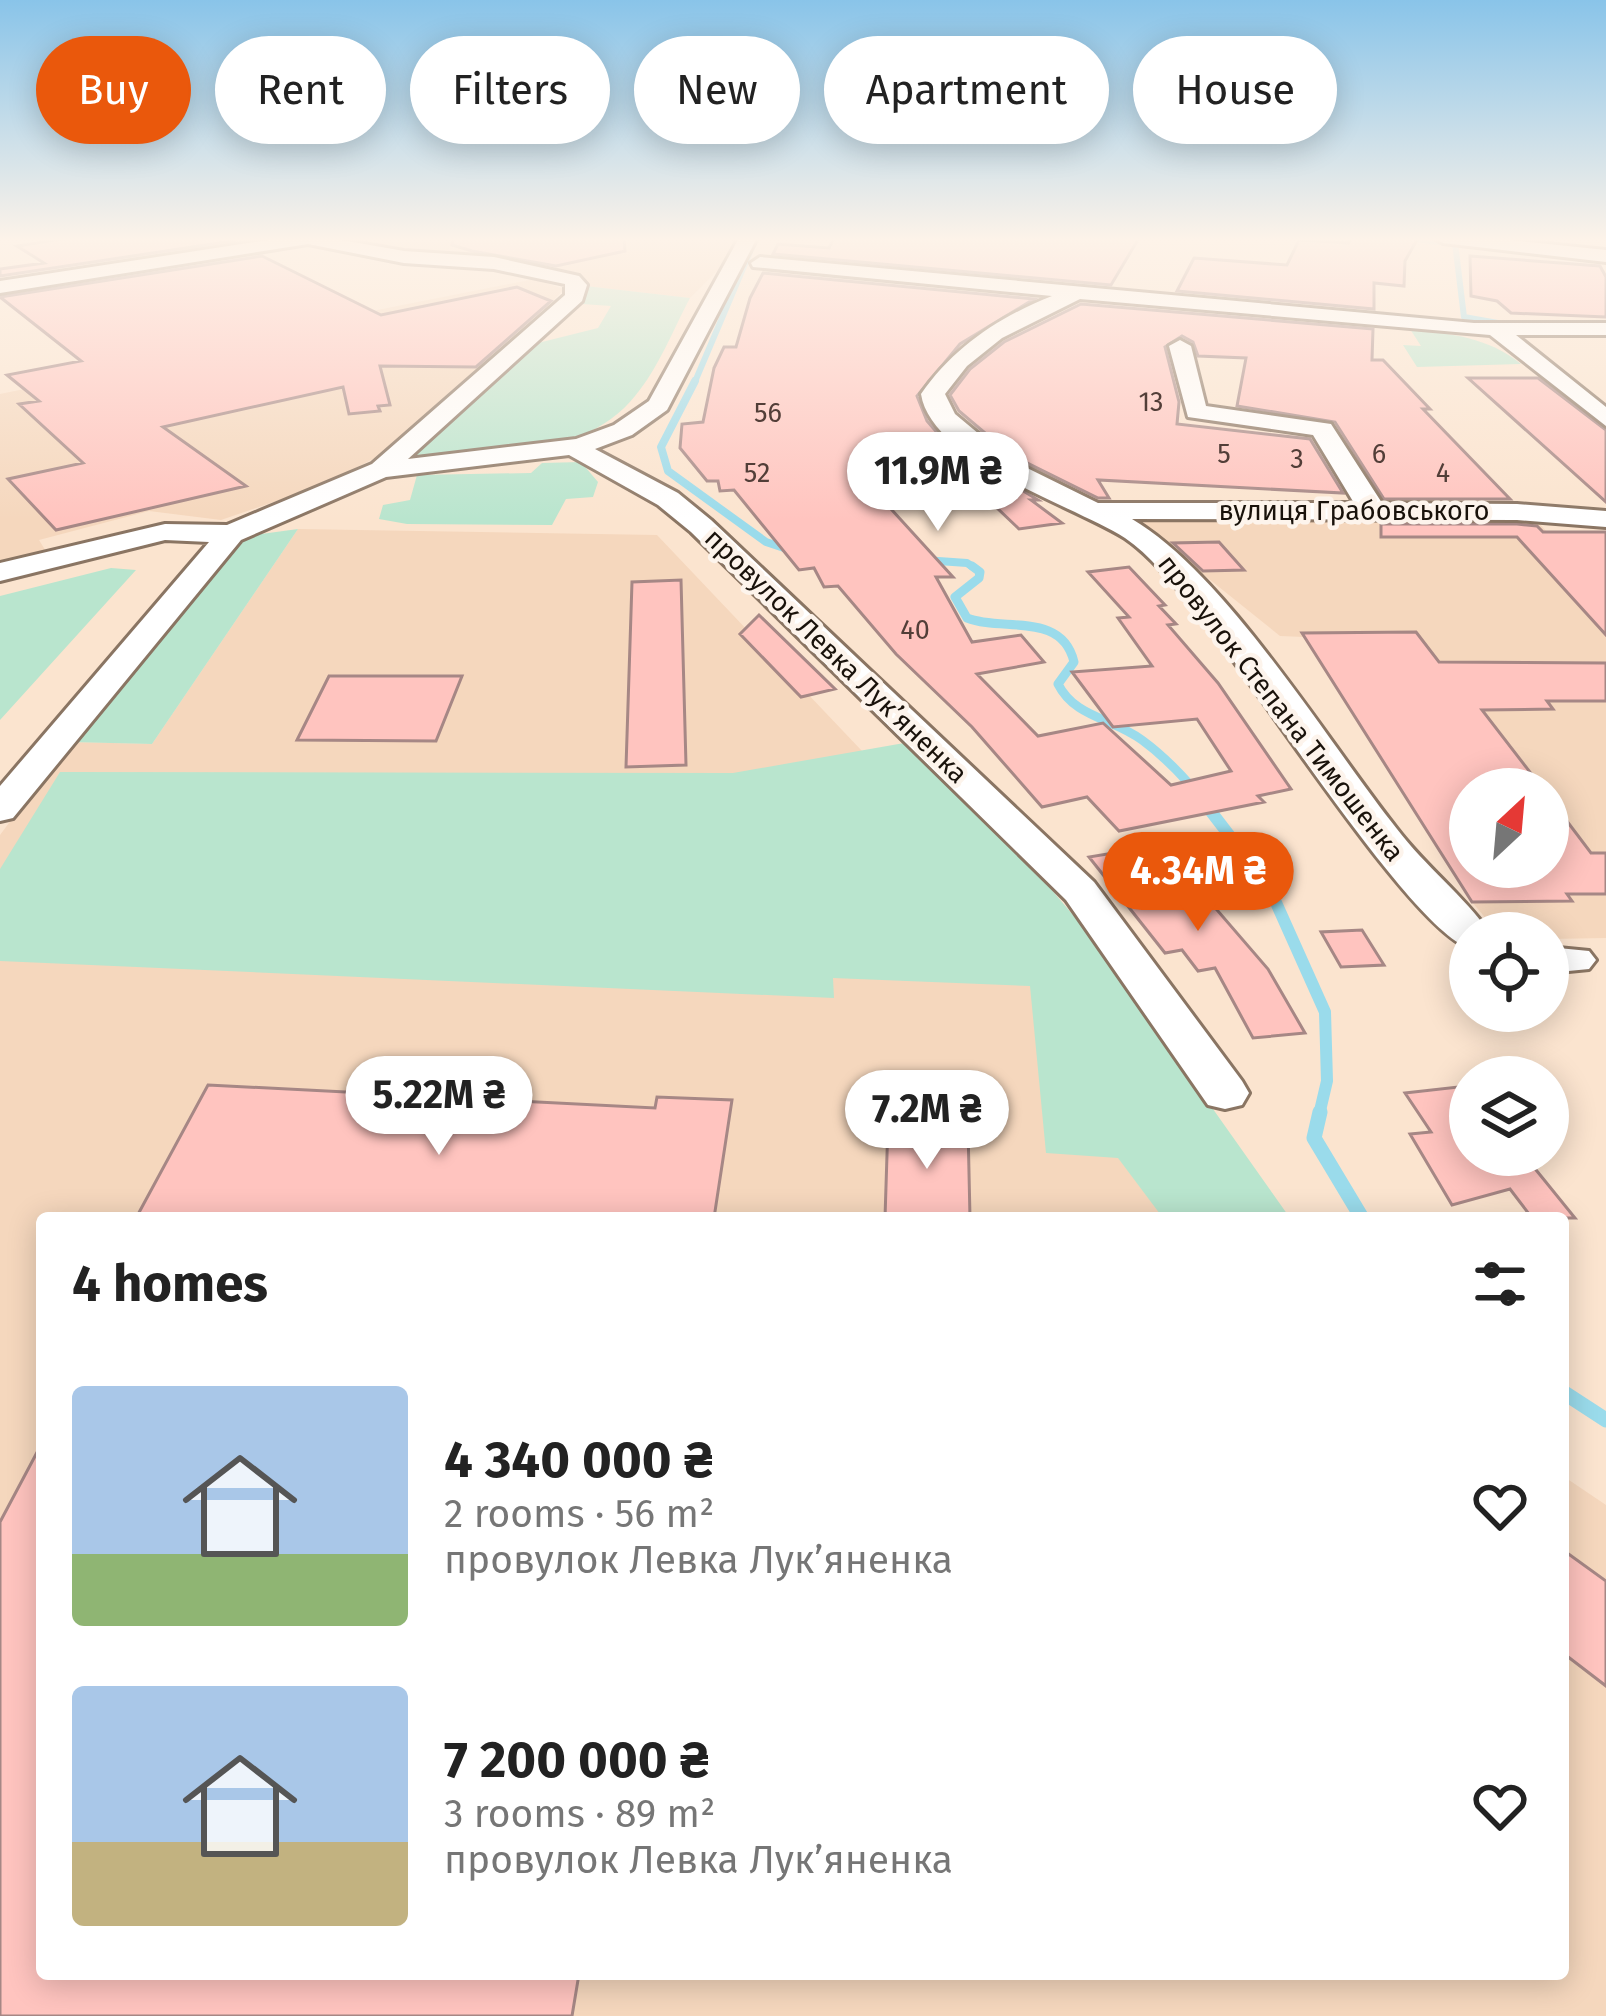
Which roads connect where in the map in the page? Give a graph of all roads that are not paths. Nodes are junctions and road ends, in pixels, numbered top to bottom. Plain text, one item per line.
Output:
1 (535, 332) edge
2 (703, 332) edge
3 (1002, 332) edge
4 (1500, 332) edge
5 (1180, 346) dead end
6 (1606, 419) edge
7 (580, 446) junction
8 (381, 470) junction
9 (1372, 510) junction
10 (1101, 511) junction
11 (1606, 519) edge
12 (231, 534) junction
13 (0, 572) edge
14 (0, 810) edge
15 (1449, 912) edge
16 (1225, 1093) dead end

1 - 8 street
2 - 7 street
3 - 10 street, провулок Степана Тимошенка
4 - 6 street
5 - 9 street
7 - 8 street
7 - 16 street, провулок Левка Лукʼяненка
8 - 12 street
9 - 10 street, вулиця Грабовського
9 - 11 street, вулиця Грабовського
10 - 15 street, провулок Степана Тимошенка
12 - 13 street
12 - 14 street

